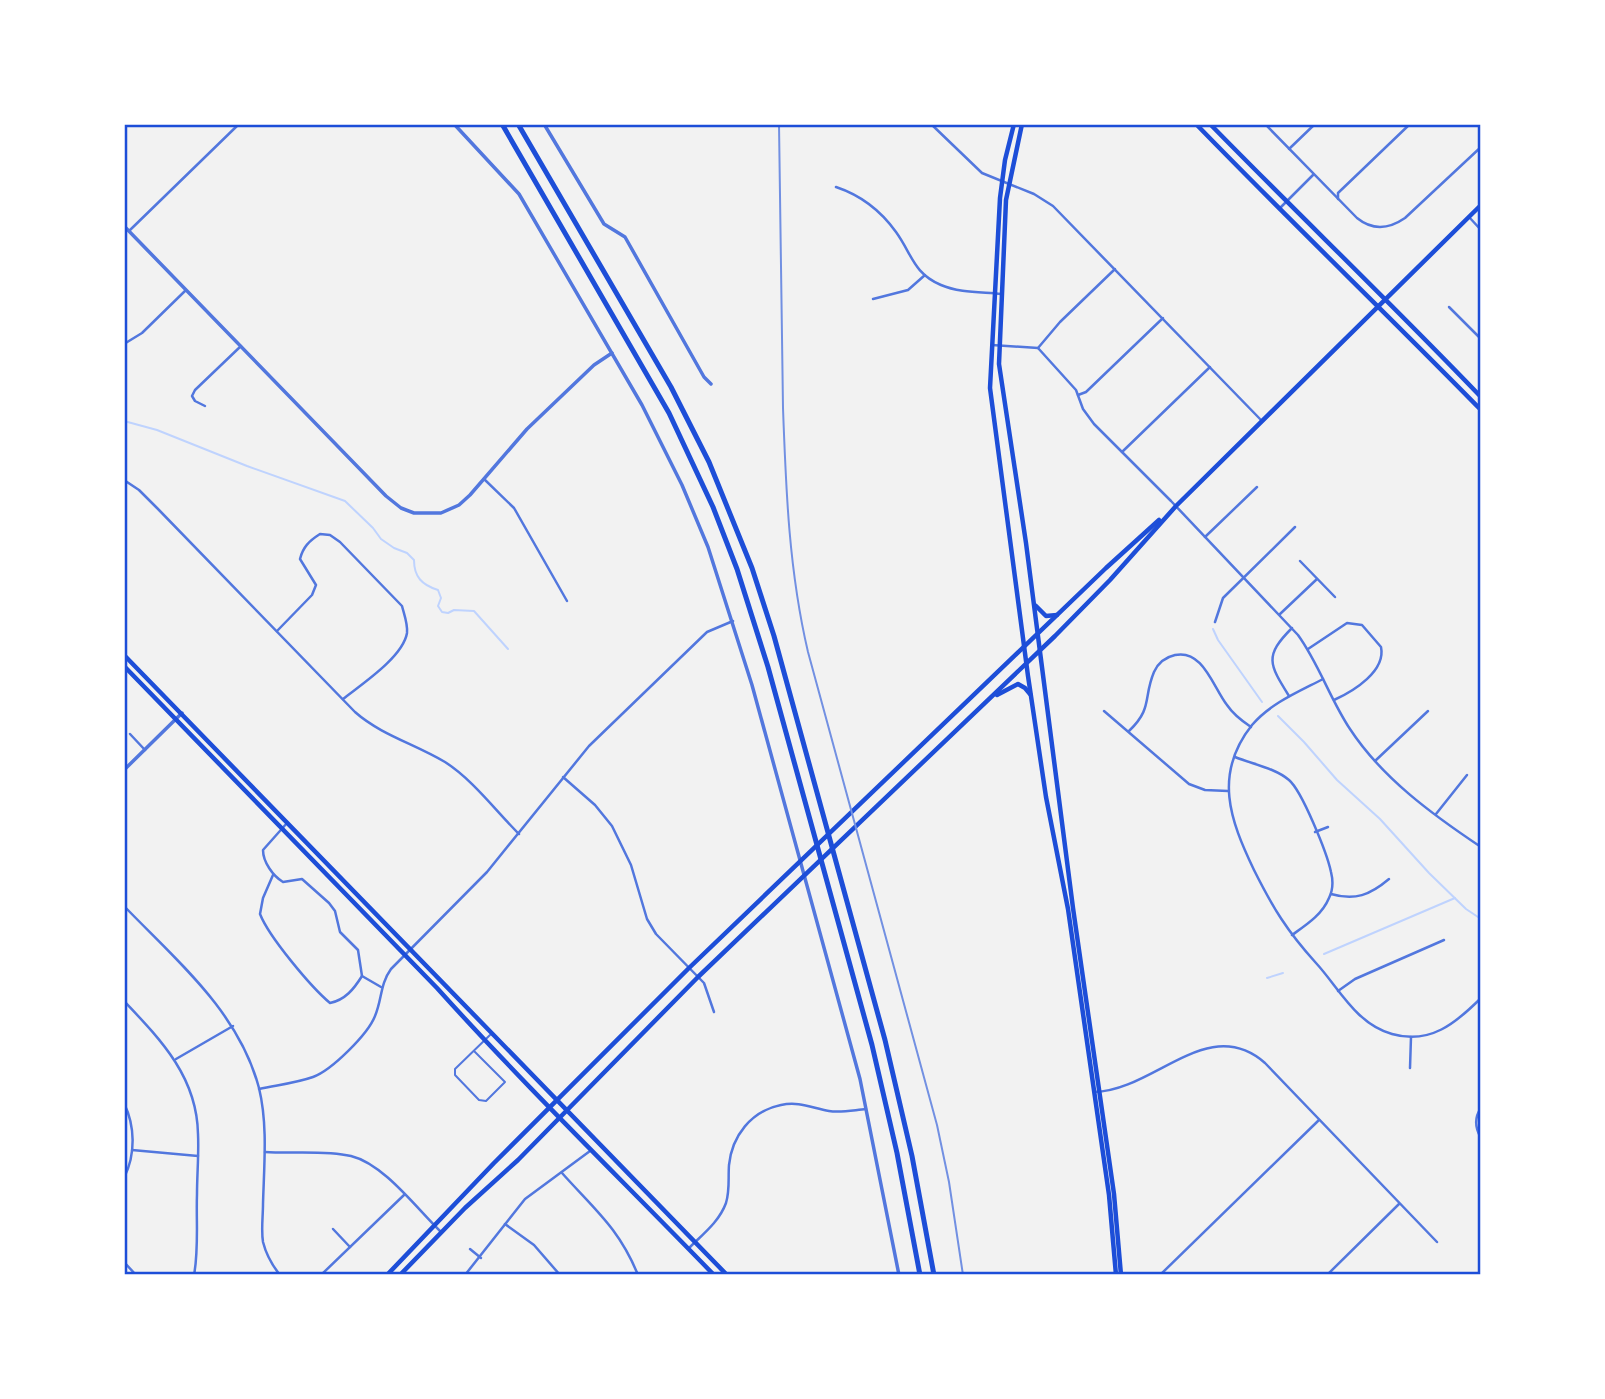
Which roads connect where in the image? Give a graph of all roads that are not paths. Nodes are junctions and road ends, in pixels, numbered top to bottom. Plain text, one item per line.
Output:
1 (239, 124) edge
2 (454, 124) edge
3 (502, 124) edge
4 (518, 124) edge
5 (544, 124) edge
6 (931, 124) edge
7 (1014, 124) edge
8 (1022, 124) edge
9 (1196, 124) edge
10 (1210, 124) edge
11 (1265, 124) edge
12 (1315, 124) edge
13 (1409, 124) edge
14 (1481, 147) edge
15 (1289, 149) junction
16 (1313, 175) junction
17 (1005, 182) junction
18 (836, 187) dead end
19 (1338, 199) junction
20 (1286, 202) junction
21 (1481, 205) edge
22 (1279, 209) junction
23 (1469, 217) junction
24 (124, 226) edge
25 (1481, 229) edge
26 (129, 231) junction
27 (1115, 269) junction
28 (925, 275) junction
29 (186, 290) junction
30 (998, 293) junction
31 (1386, 298) junction
32 (873, 299) dead end
33 (1379, 305) junction
34 (1449, 307) dead end
35 (1163, 318) junction
36 (1481, 339) edge
37 (124, 344) edge
38 (995, 345) junction
39 (241, 346) junction
40 (1038, 348) junction
41 (612, 353) junction
42 (1210, 367) junction
43 (711, 384) dead end
44 (1078, 395) junction
45 (1481, 397) edge
46 (205, 406) dead end
47 (1481, 411) edge
48 (1261, 420) junction
49 (1122, 452) junction
50 (484, 479) junction
51 (124, 480) edge
52 (1257, 487) dead end
53 (1175, 506) junction
54 (1295, 527) dead end
55 (1205, 537) junction
56 (1300, 561) dead end
57 (1244, 577) junction
58 (1317, 579) junction
59 (1335, 597) dead end
60 (567, 601) dead end
61 (1034, 604) junction
62 (1280, 614) junction
63 (1058, 615) junction
64 (733, 621) junction
65 (1215, 622) dead end
66 (1292, 628) junction
67 (277, 631) junction
68 (1038, 634) junction
69 (1025, 648) junction
70 (1041, 649) junction
71 (1308, 649) junction
72 (124, 654) edge
73 (1027, 663) junction
74 (124, 666) edge
75 (1323, 679) junction
76 (1031, 696) junction
77 (1289, 696) junction
78 (342, 699) junction
79 (1334, 700) junction
80 (988, 701) junction
81 (1428, 710) dead end
82 (1104, 711) dead end
83 (182, 713) junction
84 (176, 720) junction
85 (1251, 727) junction
86 (1129, 731) junction
87 (130, 734) dead end
88 (145, 750) junction
89 (1235, 757) junction
90 (1375, 761) junction
91 (124, 769) edge
92 (1466, 775) dead end
93 (563, 777) junction
94 (1228, 791) junction
95 (1436, 814) junction
96 (287, 823) junction
97 (1328, 827) dead end
98 (282, 828) junction
99 (1315, 832) junction
100 (519, 834) junction
101 (1481, 847) edge
102 (274, 875) junction
103 (1389, 879) dead end
104 (1331, 894) junction
105 (124, 906) edge
106 (1291, 936) junction
107 (1444, 940) dead end
108 (410, 949) junction
109 (404, 954) junction
110 (688, 968) junction
111 (362, 976) junction
112 (698, 977) junction
113 (382, 987) junction
114 (1338, 991) junction
115 (1481, 998) edge
116 (124, 1002) edge
117 (714, 1012) dead end
118 (233, 1026) junction
119 (492, 1034) junction
120 (1411, 1037) junction
121 (484, 1041) junction
122 (474, 1051) junction
123 (176, 1059) junction
124 (1410, 1068) dead end
125 (259, 1089) junction
126 (1097, 1092) junction
127 (558, 1100) junction
128 (124, 1103) edge
129 (866, 1108) junction
130 (1481, 1108) edge
131 (549, 1109) junction
132 (568, 1110) junction
133 (559, 1119) junction
134 (1320, 1120) junction
135 (1481, 1138) edge
136 (132, 1150) junction
137 (590, 1151) junction
138 (265, 1152) junction
139 (198, 1156) junction
140 (562, 1173) junction
141 (124, 1178) edge
142 (404, 1195) junction
143 (1400, 1203) junction
144 (505, 1224) junction
145 (435, 1226) junction
146 (333, 1229) dead end
147 (441, 1232) junction
148 (695, 1242) junction
149 (1437, 1242) dead end
150 (350, 1247) junction
151 (470, 1249) dead end
152 (688, 1249) junction
153 (481, 1258) junction
154 (124, 1262) edge
155 (136, 1275) edge
156 (194, 1275) edge
157 (280, 1275) edge
158 (321, 1275) edge
159 (387, 1275) edge
160 (400, 1275) edge
161 (466, 1275) edge
162 (559, 1275) edge
163 (638, 1275) edge
164 (714, 1275) edge
165 (727, 1275) edge
166 (899, 1275) edge
167 (920, 1275) edge
168 (934, 1275) edge
169 (1116, 1275) edge
170 (1121, 1275) edge
171 (1160, 1275) edge
172 (1327, 1275) edge

1 - 26 street
2 - 41 street
3 - 167 highway
4 - 168 highway
5 - 43 street
6 - 17 street
7 - 17 main road
8 - 17 main road
9 - 22 main road
10 - 20 main road
11 - 15 street
12 - 15 street
13 - 19 street
14 - 19 street
15 - 16 street
16 - 19 street
16 - 20 street
17 - 27 street
17 - 30 main road
18 - 28 street
20 - 22 street
20 - 31 main road
21 - 23 main road
22 - 33 main road
23 - 25 street
23 - 31 main road
24 - 26 street
26 - 29 street
27 - 35 street
27 - 40 street
28 - 30 street
28 - 32 street
29 - 37 street
29 - 39 street
30 - 38 main road
31 - 33 main road
31 - 45 main road
33 - 47 main road
33 - 48 main road
34 - 36 street
35 - 42 street
35 - 44 street
38 - 40 street
38 - 61 main road
38 - 69 main road
39 - 46 street
39 - 50 street
40 - 44 street
41 - 50 street
41 - 64 street
42 - 48 street
42 - 49 street
44 - 49 street
48 - 53 main road
49 - 53 street
50 - 60 street
51 - 67 street
52 - 55 street
53 - 55 street
53 - 63 main road
53 - 70 main road
54 - 57 street
55 - 57 street
56 - 58 street
57 - 62 street
57 - 65 street
58 - 59 street
58 - 62 street
61 - 63 main road
61 - 68 main road
62 - 66 street
63 - 68 main road
64 - 93 street
64 - 129 street
66 - 71 street
66 - 77 street
67 - 78 street
67 - 78 street
68 - 69 main road
68 - 70 main road
69 - 73 main road
69 - 110 main road
70 - 73 main road
70 - 126 main road
71 - 75 street
71 - 79 street
72 - 83 main road
73 - 76 main road
73 - 80 main road
74 - 84 main road
75 - 77 street
75 - 79 street
76 - 80 main road
76 - 126 main road
77 - 85 street
78 - 100 street
79 - 90 street
80 - 112 main road
81 - 90 street
82 - 86 street
83 - 84 street
83 - 96 main road
84 - 88 street
84 - 98 main road
85 - 86 street
85 - 89 street
86 - 94 street
87 - 88 street
88 - 91 street
89 - 94 street
89 - 99 street
90 - 95 street
92 - 95 street
93 - 100 street
93 - 110 street
94 - 106 street
95 - 101 street
96 - 98 street
96 - 108 main road
97 - 99 street
98 - 102 street
98 - 109 main road
99 - 104 street
100 - 108 street
102 - 111 street
102 - 111 street
103 - 104 street
104 - 106 street
105 - 118 street
106 - 114 street
107 - 114 street
108 - 109 street
108 - 119 main road
109 - 113 street
109 - 121 main road
110 - 112 street
110 - 127 main road
111 - 113 street
112 - 117 street
112 - 132 main road
113 - 125 street
114 - 120 street
115 - 120 street
116 - 123 street
118 - 123 street
118 - 125 street
119 - 121 lane
119 - 127 main road
120 - 124 street
121 - 122 lane
121 - 131 main road
122 - 122 lane
123 - 139 street
125 - 138 street
126 - 134 street
126 - 169 main road
126 - 170 main road
127 - 131 main road
127 - 132 main road
128 - 136 street
129 - 148 street
129 - 166 street
130 - 135 street
131 - 133 main road
131 - 145 main road
132 - 133 main road
132 - 148 main road
133 - 137 main road
133 - 147 main road
134 - 143 street
134 - 171 street
136 - 139 street
136 - 141 street
137 - 140 street
137 - 152 main road
138 - 142 street
138 - 157 street
139 - 156 street
140 - 144 street
140 - 163 street
142 - 145 street
142 - 150 street
143 - 149 street
143 - 172 street
144 - 153 street
144 - 162 street
145 - 147 street
145 - 159 main road
146 - 150 street
147 - 160 main road
148 - 152 street
148 - 165 main road
150 - 158 street
151 - 153 street
152 - 164 main road
153 - 161 street
154 - 155 street

